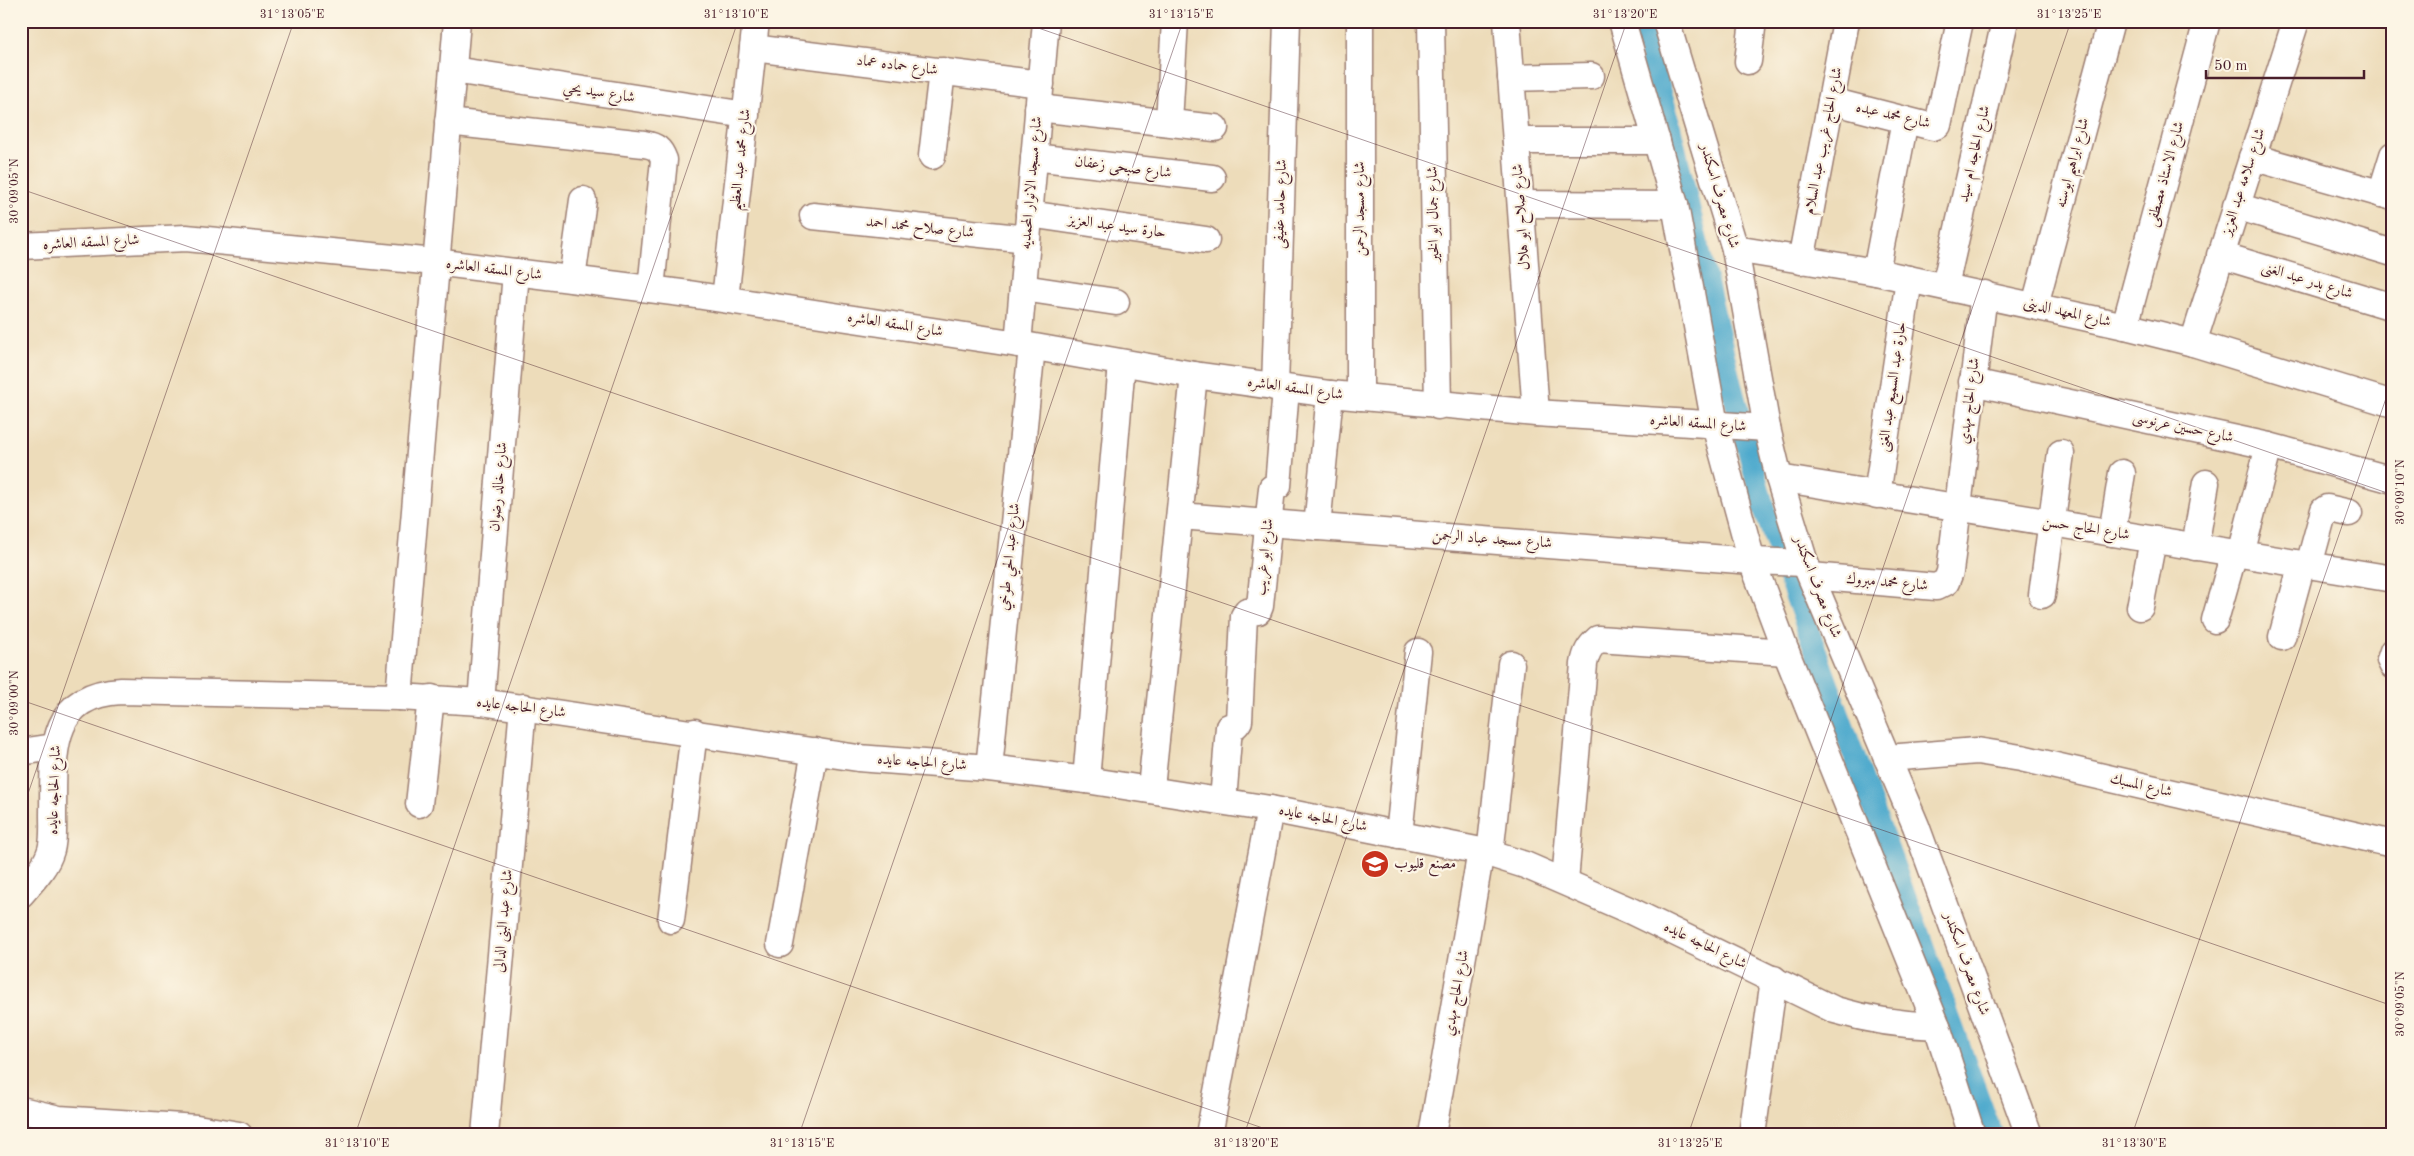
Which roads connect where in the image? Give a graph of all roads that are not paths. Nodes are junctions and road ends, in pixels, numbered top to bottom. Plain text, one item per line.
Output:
1 (457, 21) edge
2 (756, 21) edge
3 (1046, 21) edge
4 (1175, 21) edge
5 (1287, 21) edge
6 (1360, 21) edge
7 (1431, 21) edge
8 (1507, 21) edge
9 (1622, 21) edge
10 (1666, 21) edge
11 (1753, 21) edge
12 (1846, 21) edge
13 (1960, 21) edge
14 (2005, 21) edge
15 (2111, 21) edge
16 (2207, 21) edge
17 (2296, 21) edge
18 (753, 48) junction
19 (1748, 61) dead end
20 (453, 70) junction
21 (942, 71) junction
22 (1591, 76) dead end
23 (1511, 78) junction
24 (1039, 96) junction
25 (1831, 101) junction
26 (746, 115) junction
27 (1905, 120) junction
28 (448, 122) junction
29 (1169, 122) junction
30 (1215, 128) dead end
31 (1516, 141) junction
32 (1657, 141) junction
33 (2393, 155) edge
34 (932, 156) dead end
35 (1034, 157) junction
36 (2252, 157) junction
37 (1212, 178) dead end
38 (2387, 195) edge
39 (583, 200) dead end
40 (1520, 204) junction
41 (1675, 204) junction
42 (2236, 206) junction
43 (1029, 214) junction
44 (813, 216) dead end
45 (1027, 240) junction
46 (1206, 240) dead end
47 (21, 246) edge
48 (1735, 249) junction
49 (2393, 253) edge
50 (2220, 255) junction
51 (1801, 260) junction
52 (435, 262) junction
53 (516, 272) junction
54 (1876, 272) junction
55 (572, 279) junction
56 (1910, 280) junction
57 (1946, 286) junction
58 (1022, 288) junction
59 (651, 289) junction
60 (1984, 294) junction
61 (726, 299) junction
62 (1116, 302) dead end
63 (2035, 305) junction
64 (2393, 307) edge
65 (2125, 326) junction
66 (2193, 344) junction
67 (1025, 345) junction
68 (1122, 362) junction
69 (1194, 375) junction
70 (1972, 382) junction
71 (1281, 388) junction
72 (1330, 394) junction
73 (1360, 398) junction
74 (2393, 404) edge
75 (1438, 406) junction
76 (1536, 414) junction
77 (1715, 426) junction
78 (1767, 428) junction
79 (2269, 446) junction
80 (2061, 453) dead end
81 (2122, 473) dead end
82 (1779, 478) junction
83 (2393, 480) edge
84 (2206, 483) dead end
85 (1877, 495) junction
86 (1957, 508) junction
87 (2348, 513) dead end
88 (1180, 516) junction
89 (1269, 523) junction
90 (2050, 523) junction
91 (1317, 527) junction
92 (2112, 533) junction
93 (2152, 540) junction
94 (2196, 547) junction
95 (2237, 554) junction
96 (1752, 561) junction
97 (2305, 564) junction
98 (1808, 570) junction
99 (2393, 578) edge
100 (2042, 595) dead end
101 (2140, 607) dead end
102 (2215, 620) dead end
103 (2282, 637) dead end
104 (2393, 651) edge
105 (1418, 652) dead end
106 (1786, 652) junction
107 (1511, 664) dead end
108 (2393, 666) edge
109 (399, 697) junction
110 (431, 698) junction
111 (482, 702) junction
112 (523, 707) junction
113 (694, 732) junction
114 (54, 747) junction
115 (815, 751) junction
116 (21, 752) edge
117 (1887, 758) junction
118 (989, 768) junction
119 (1086, 780) junction
120 (1151, 788) junction
121 (1223, 801) junction
122 (419, 804) dead end
123 (1270, 809) junction
124 (1399, 835) junction
125 (2393, 844) edge
126 (1485, 853) junction
127 (1565, 880) junction
128 (21, 894) edge
129 (671, 920) dead end
130 (780, 944) dead end
131 (1774, 979) junction
132 (1937, 1026) junction
133 (21, 1110) edge
134 (239, 1135) edge
135 (485, 1135) edge
136 (1209, 1135) edge
137 (1432, 1135) edge
138 (1752, 1135) edge
139 (1972, 1135) edge
140 (2029, 1135) edge

1 - 20 street
2 - 18 street, شارع محمد عبد العظيم
3 - 24 street, شارع مسجد الانوار المحمديه
4 - 29 street
5 - 71 street, شارع حامد عفيفى
6 - 73 street, شارع مسجد الرحمن
7 - 75 street, شارع جمال ابو الخير
8 - 23 street, شارع صلاح ابو هلال
9 - 32 street
10 - 48 street, شارع مصرف اسكندر
11 - 19 street
12 - 25 street, شارع الحاج غريب عبد السلام
13 - 27 street, شارع محمد عبده
14 - 57 street, شارع الحاجه ام سيد
15 - 63 street, شارع ابراهيم ابوسنه
16 - 65 street, شارع الاستاذ مصطفى
17 - 36 street, شارع سلامه عبد العزيز
18 - 21 street, شارع حماده عماد
18 - 26 street, شارع محمد عبد العظيم
20 - 26 street, شارع سيد يحي
20 - 28 street
21 - 24 street, شارع حماده عماد
21 - 34 street
22 - 23 street
23 - 31 street, شارع صلاح ابو هلال
24 - 29 street, شارع حماده عماد
24 - 35 street, شارع مسجد الانوار المحمديه
25 - 27 street, شارع محمد عبده
25 - 51 street, شارع الحاج غريب عبد السلام
26 - 61 street, شارع محمد عبد العظيم
27 - 54 street
28 - 52 street
28 - 59 street
29 - 30 street, شارع حماده عماد
31 - 32 street
31 - 40 street, شارع صلاح ابو هلال
32 - 41 street
33 - 38 street
35 - 37 street, شارع صبحى زعفان
35 - 43 street, شارع مسجد الانوار المحمديه
36 - 38 street
36 - 42 street, شارع سلامه عبد العزيز
39 - 55 street
40 - 41 street
40 - 76 street, شارع صلاح ابو هلال
41 - 77 street
42 - 49 street
42 - 50 street, شارع سلامه عبد العزيز
43 - 45 street, شارع مسجد الانوار المحمديه
43 - 46 street, حارة سيد عبد العزيز
44 - 45 street, شارع صلاح محمد احمد
45 - 58 street, شارع مسجد الانوار المحمديه
47 - 52 street, شارع المسقه العاشره
48 - 51 street, شارع المعهد الدينى
48 - 78 street, شارع مصرف اسكندر
50 - 64 street, شارع بدر عبد الغنى
50 - 66 street, شارع سلامه عبد العزيز
51 - 54 street, شارع المعهد الدينى
52 - 53 street, شارع المسقه العاشره
52 - 109 street
53 - 55 street, شارع المسقه العاشره
53 - 111 street, شارع خالد رضوان
54 - 56 street, شارع المعهد الدينى
55 - 59 street, شارع المسقه العاشره
56 - 57 street, شارع المعهد الدينى
56 - 85 street, حارة عبد السميع عبد الغنى
57 - 60 street, شارع المعهد الدينى
58 - 62 street
58 - 67 street, شارع مسجد الانوار المحمديه
59 - 61 street, شارع المسقه العاشره
60 - 63 street, شارع المعهد الدينى
60 - 70 street, شارع الحاج مهدي
61 - 67 street, شارع المسقه العاشره
63 - 65 street, شارع المعهد الدينى
65 - 66 street, شارع المعهد الدينى
66 - 74 street, شارع المعهد الدينى
67 - 68 street, شارع المسقه العاشره
67 - 118 street, شارع عبد الحي طوخي
68 - 69 street, شارع المسقه العاشره
68 - 119 street
69 - 71 street, شارع المسقه العاشره
69 - 88 street
70 - 79 street, شارع حسين عرنوسى
70 - 86 street, شارع الحاج مهدي
71 - 72 street, شارع المسقه العاشره
71 - 89 street, شارع ابو غريب
72 - 73 street, شارع المسقه العاشره
72 - 91 street
73 - 75 street, شارع المسقه العاشره
75 - 76 street, شارع المسقه العاشره
76 - 77 street, شارع المسقه العاشره
77 - 78 street, شارع المسقه العاشره
77 - 96 street
78 - 82 street, شارع مصرف اسكندر
79 - 83 street, شارع حسين عرنوسى
79 - 95 street
80 - 90 street
81 - 92 street
82 - 85 street, شارع الحاج حسن
82 - 98 street, شارع مصرف اسكندر
84 - 94 street
85 - 86 street, شارع الحاج حسن
86 - 90 street, شارع الحاج حسن
86 - 98 street, شارع محمد مبروك
87 - 97 street
88 - 89 street, شارع مسجد عباد الرحمن
88 - 120 street
89 - 91 street, شارع مسجد عباد الرحمن
89 - 121 street, شارع ابو غريب
90 - 92 street, شارع الحاج حسن
90 - 100 street
91 - 96 street, شارع مسجد عباد الرحمن
92 - 93 street, شارع الحاج حسن
93 - 94 street, شارع الحاج حسن
93 - 101 street
94 - 95 street, شارع الحاج حسن
95 - 97 street, شارع الحاج حسن
95 - 102 street
96 - 98 street, شارع مسجد عباد الرحمن
96 - 106 street
97 - 99 street, شارع الحاج حسن
97 - 103 street
98 - 117 street, شارع مصرف اسكندر
104 - 108 street
105 - 124 street
106 - 127 street
106 - 132 street
107 - 126 street, شارع الحاج مهدي
109 - 110 street, شارع الحاجه عايده
109 - 114 street, شارع الحاجه عايده
110 - 111 street, شارع الحاجه عايده
110 - 122 street
111 - 112 street, شارع الحاجه عايده
112 - 113 street, شارع الحاجه عايده
112 - 135 street, شارع عبد البنى الدالى
113 - 115 street, شارع الحاجه عايده
113 - 129 street
114 - 116 street
114 - 128 street, شارع الحاجه عايده
115 - 118 street, شارع الحاجه عايده
115 - 130 street
117 - 125 street, شارع المسبك
117 - 140 street, شارع مصرف اسكندر
118 - 119 street, شارع الحاجه عايده
119 - 120 street, شارع الحاجه عايده
120 - 121 street, شارع الحاجه عايده
121 - 123 street, شارع الحاجه عايده
123 - 124 street, شارع الحاجه عايده
123 - 136 street
124 - 126 street, شارع الحاجه عايده
126 - 127 street, شارع الحاجه عايده
126 - 137 street, شارع الحاج مهدي
127 - 131 street, شارع الحاجه عايده
131 - 132 street, شارع الحاجه عايده
131 - 138 street
132 - 139 street
133 - 134 street

